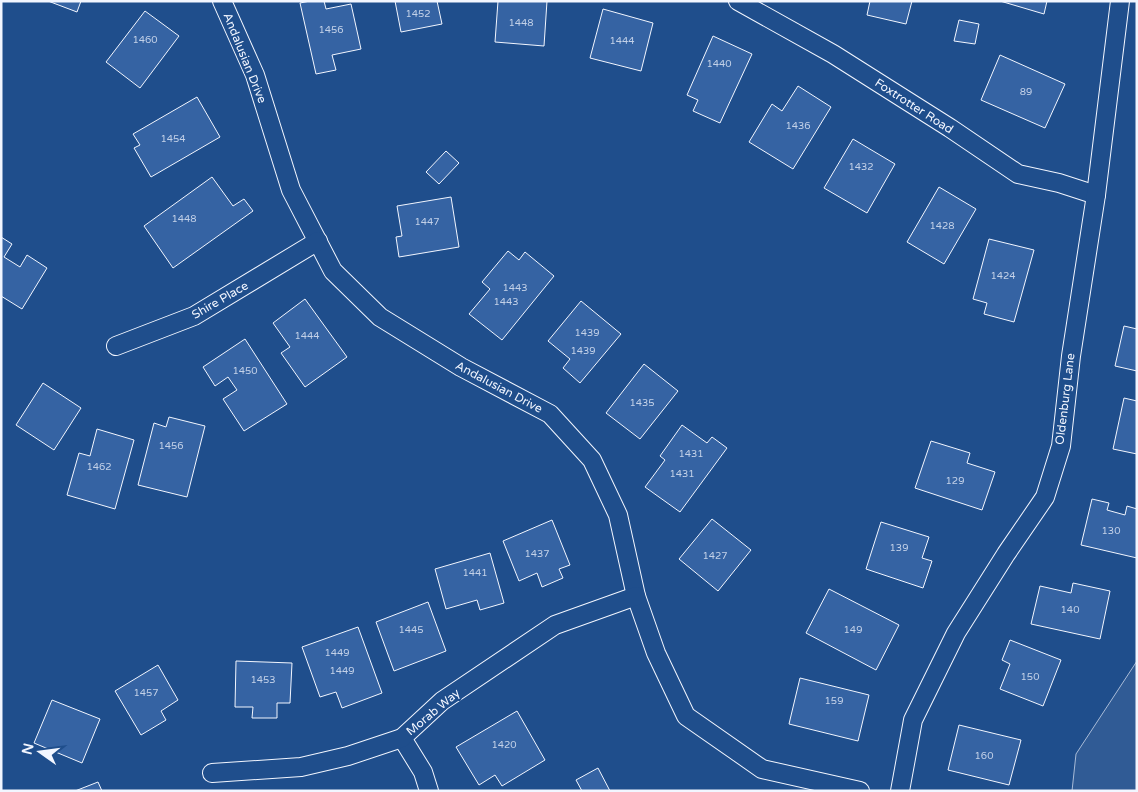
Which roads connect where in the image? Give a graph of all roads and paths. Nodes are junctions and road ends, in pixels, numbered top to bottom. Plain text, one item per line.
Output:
1 (222, 1) edge
2 (738, 1) edge
3 (1120, 1) edge
4 (1096, 195) junction
5 (318, 241) junction
6 (116, 346) dead end
7 (636, 596) junction
8 (402, 738) junction
9 (212, 773) dead end
10 (429, 791) edge
11 (860, 791) edge
12 (900, 791) edge

1 - 5 street, Andalusian Drive
2 - 4 street, Foxtrotter Road
3 - 4 street, Oldenburg Lane
4 - 12 street, Oldenburg Lane
5 - 6 street, Shire Place
5 - 7 street, Andalusian Drive
7 - 8 street, Morab Way
7 - 11 street, Andalusian Drive
8 - 9 street, Morab Way
8 - 10 street

